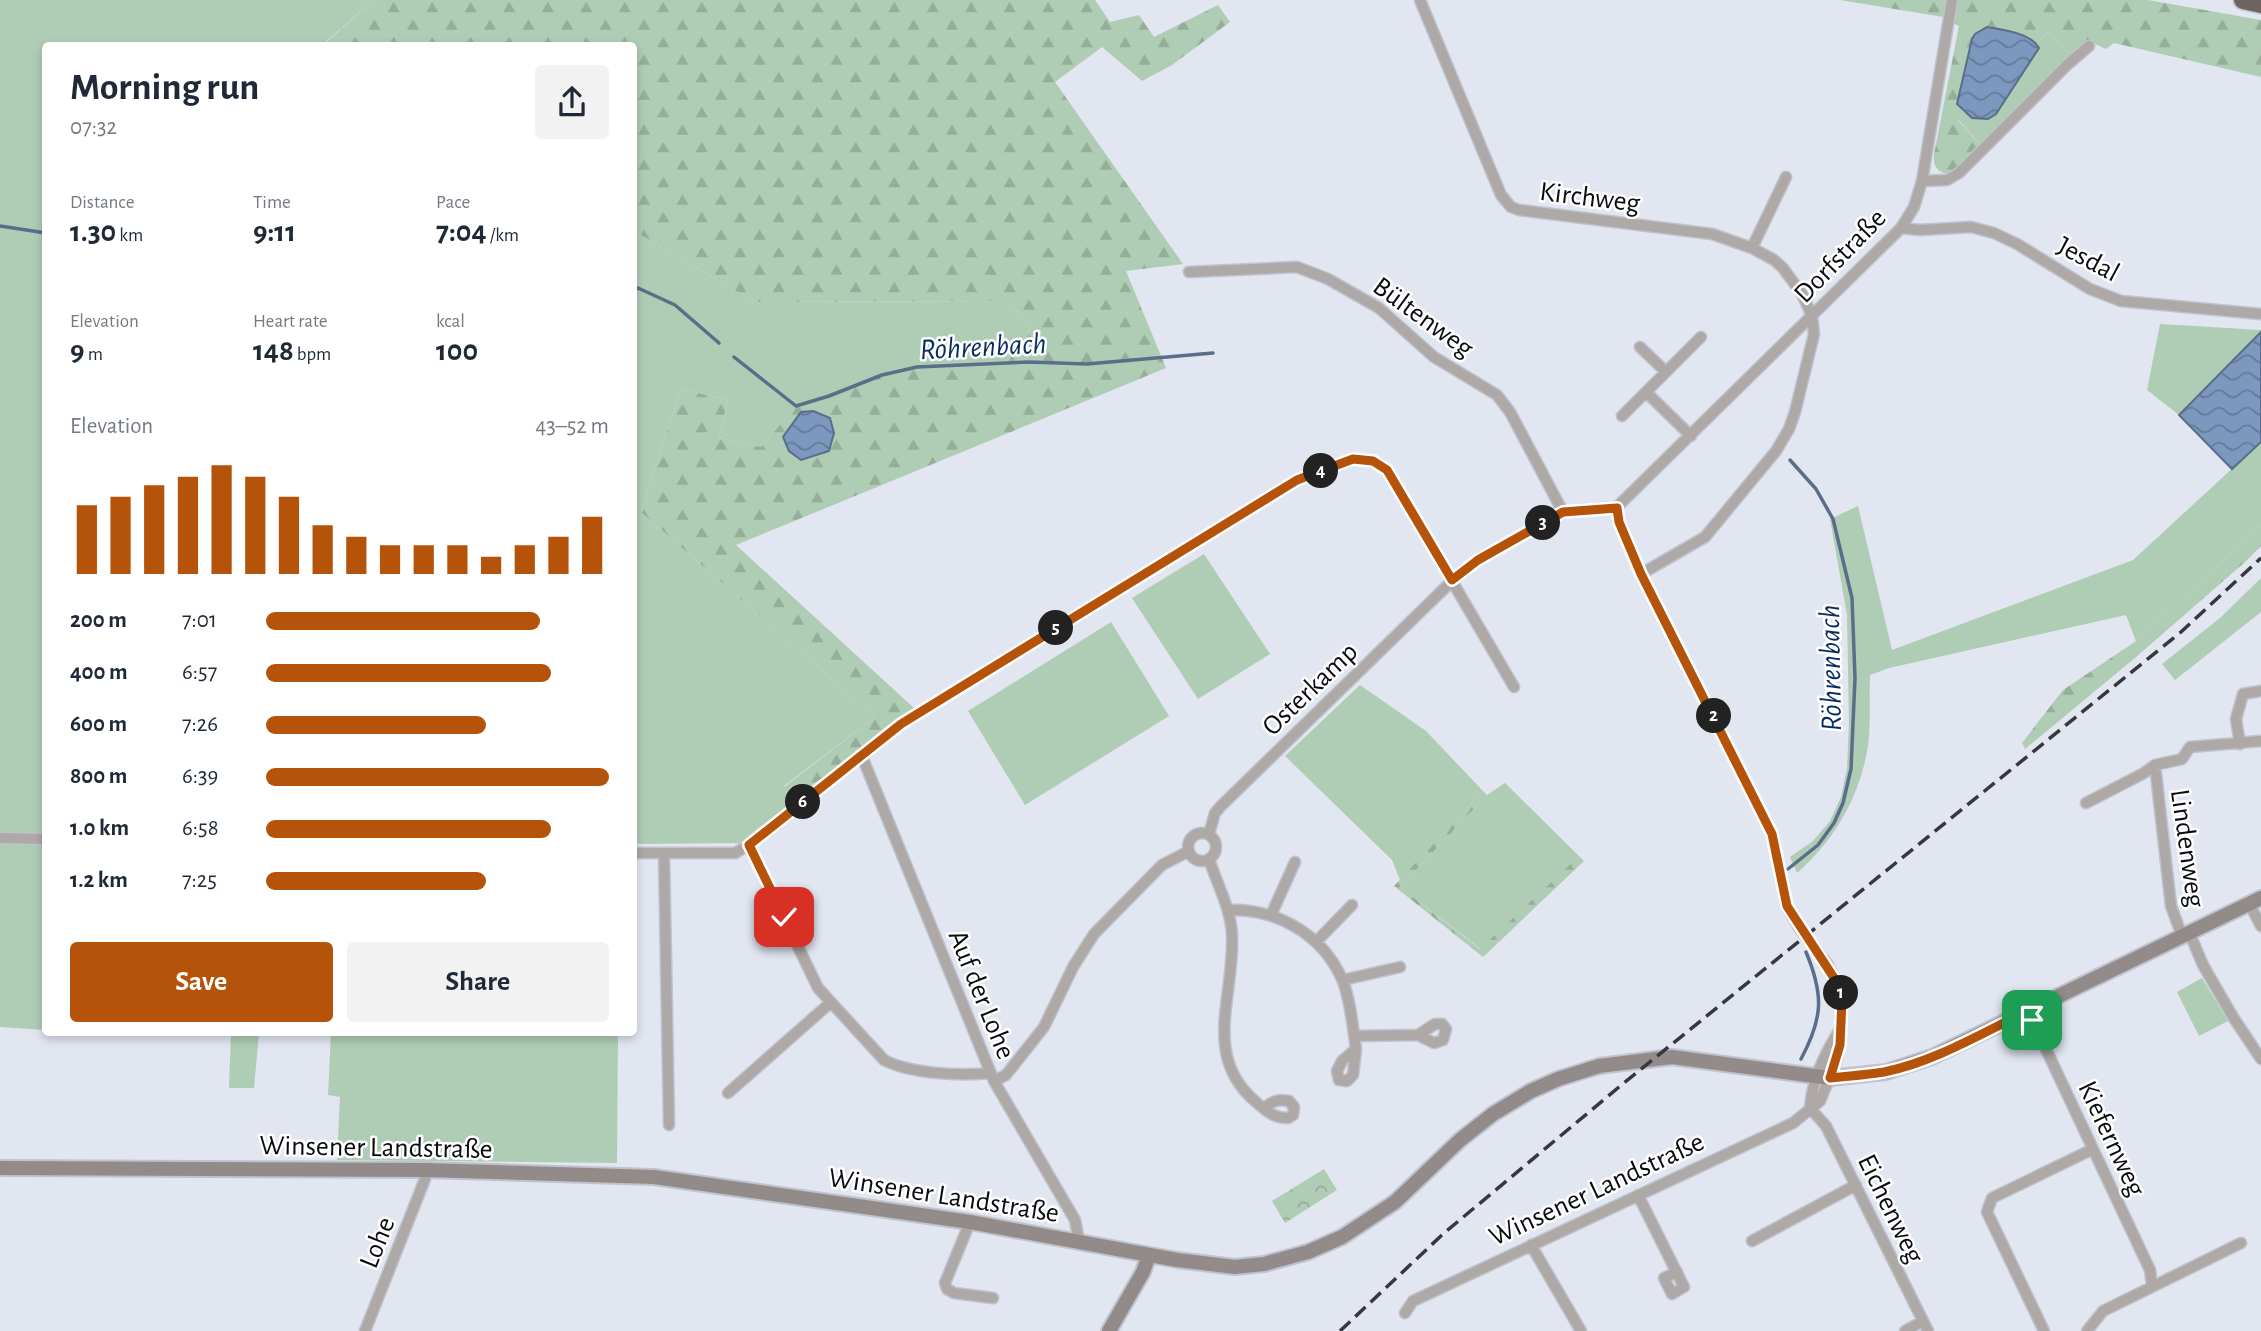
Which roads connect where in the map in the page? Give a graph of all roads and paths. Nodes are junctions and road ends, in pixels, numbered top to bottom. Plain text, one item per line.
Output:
1 (1420, 0) edge
2 (1952, 0) edge
3 (2243, 0) edge
4 (2261, 4) edge
5 (2089, 46) dead end
6 (1786, 177) dead end
7 (1922, 181) junction
8 (1901, 228) junction
9 (1752, 248) junction
10 (1189, 272) dead end
11 (2261, 314) edge
12 (1812, 316) junction
13 (1702, 337) dead end
14 (1640, 347) dead end
15 (1665, 372) junction
16 (1646, 392) junction
17 (1622, 416) dead end
18 (1691, 436) junction
19 (1617, 508) junction
20 (1563, 512) junction
21 (1641, 574) junction
22 (1452, 580) junction
23 (1514, 687) dead end
24 (2261, 691) edge
25 (2261, 741) edge
26 (2240, 744) junction
27 (861, 754) junction
28 (2155, 765) junction
29 (2086, 803) dead end
30 (1209, 834) junction
31 (0, 838) edge
32 (42, 839) edge
33 (749, 845) junction
34 (1189, 851) junction
35 (637, 853) edge
36 (664, 854) junction
37 (1209, 859) junction
38 (1295, 862) dead end
39 (2255, 901) edge
40 (1352, 905) dead end
41 (1228, 910) junction
42 (1271, 915) junction
43 (2261, 926) edge
44 (2186, 934) junction
45 (1316, 942) junction
46 (1400, 967) dead end
47 (1343, 980) junction
48 (830, 1003) junction
49 (2028, 1011) junction
50 (1418, 1035) dead end
51 (1354, 1036) junction
52 (1356, 1049) dead end
53 (2261, 1059) edge
54 (992, 1077) junction
55 (1823, 1077) junction
56 (729, 1093) dead end
57 (1264, 1108) dead end
58 (1810, 1108) junction
59 (669, 1125) dead end
60 (2093, 1149) junction
61 (0, 1168) edge
62 (426, 1170) junction
63 (1856, 1185) junction
64 (1638, 1195) junction
65 (970, 1222) junction
66 (1079, 1241) junction
67 (1752, 1241) dead end
68 (2241, 1243) dead end
69 (1531, 1245) junction
70 (1149, 1255) junction
71 (1677, 1272) dead end
72 (2151, 1286) junction
73 (993, 1298) dead end
74 (1405, 1313) dead end
75 (1926, 1326) edge
76 (365, 1331) edge
77 (1109, 1331) edge
78 (1581, 1331) edge
79 (1905, 1331) edge
80 (2044, 1331) edge
81 (2087, 1331) edge

1 - 9 street, Kirchweg
2 - 7 street, Dorfstraße
3 - 4 highway
5 - 7 street
6 - 9 street
7 - 8 street, Dorfstraße
8 - 11 street, Jesdal
8 - 12 street, Dorfstraße
9 - 12 street, Kirchweg
10 - 20 street, Bültenweg
12 - 18 street, Dorfstraße
12 - 21 street
13 - 15 street
14 - 15 street
15 - 16 street
16 - 17 street
16 - 18 street
18 - 19 street, Dorfstraße
19 - 20 street, Osterkamp
19 - 21 street
20 - 22 street, Osterkamp
21 - 55 street
22 - 23 street
22 - 27 street
22 - 30 street, Osterkamp
24 - 26 street
25 - 26 street
26 - 28 street, Lindenweg
27 - 33 street
27 - 54 street, Auf der Lohe
28 - 29 street, Lindenweg
28 - 44 street, Lindenweg
30 - 34 street, Osterkamp
30 - 37 street, Osterkamp
31 - 32 street
33 - 36 street
33 - 48 street
34 - 37 street
34 - 54 street, Osterkamp
35 - 36 street
36 - 59 street
37 - 41 street
38 - 42 street
39 - 43 street
39 - 44 street, Winsener Landstraße
40 - 45 street
41 - 42 street
41 - 57 street
42 - 45 street
44 - 49 street, Winsener Landstraße
44 - 53 street, Lindenweg
45 - 47 street
46 - 47 street
47 - 51 street
48 - 54 street
48 - 56 street
49 - 55 street, Winsener Landstraße
49 - 60 street, Kiefernweg
50 - 51 street
51 - 52 street
54 - 66 street, Auf der Lohe
55 - 58 street, Winsener Landstraße
55 - 70 street, Winsener Landstraße
58 - 63 street, Eichenweg
58 - 64 street, Winsener Landstraße
60 - 72 street, Kiefernweg
60 - 80 street
61 - 62 street, Winsener Landstraße
62 - 65 street, Winsener Landstraße
62 - 76 street, Lohe
63 - 67 street
63 - 75 street, Eichenweg
64 - 69 street, Winsener Landstraße
64 - 71 street
65 - 66 street, Winsener Landstraße
65 - 73 street
66 - 70 street, Winsener Landstraße
68 - 72 street
69 - 74 street, Winsener Landstraße
69 - 78 street
70 - 77 street
72 - 81 street
75 - 79 street

